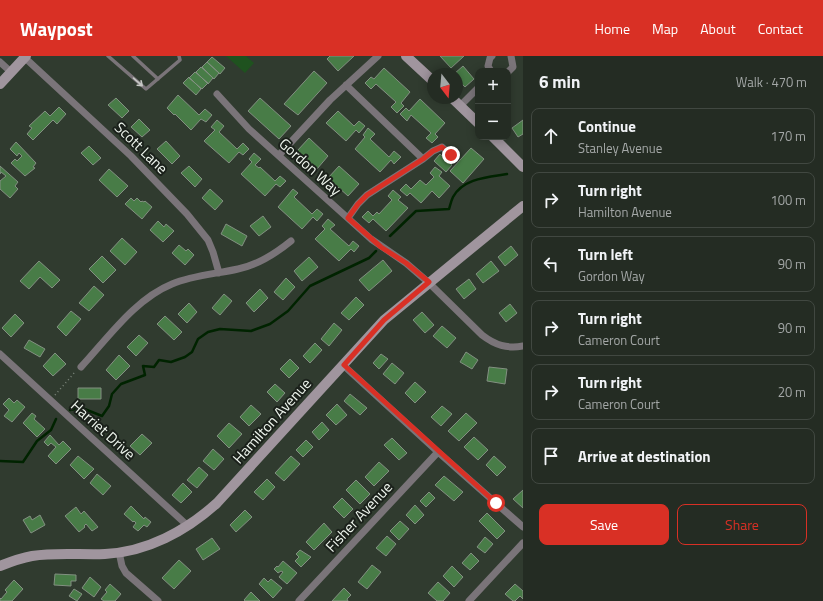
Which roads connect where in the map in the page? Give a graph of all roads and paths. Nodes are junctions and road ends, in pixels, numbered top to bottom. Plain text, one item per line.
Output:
1 (108, 56) edge
2 (133, 56) edge
3 (179, 56) edge
4 (378, 56) edge
5 (406, 56) edge
6 (492, 56) edge
7 (511, 56) edge
8 (25, 57) edge
9 (0, 62) edge
10 (489, 68) edge
11 (511, 69) edge
12 (10, 72) junction
13 (427, 75) edge
14 (158, 79) junction
15 (0, 84) edge
16 (346, 85) junction
17 (475, 91) edge
18 (217, 94) dead end
19 (460, 106) joint
20 (475, 120) edge
21 (495, 140) edge
22 (278, 155) junction
23 (451, 155) dead end
24 (423, 159) junction
25 (523, 168) edge
26 (523, 206) edge
27 (348, 218) junction
28 (291, 241) dead end
29 (219, 273) junction
30 (429, 282) junction
31 (523, 346) edge
32 (0, 354) edge
33 (344, 365) junction
34 (79, 369) joint
35 (55, 396) dead end
36 (438, 452) junction
37 (188, 526) junction
38 (523, 527) edge
39 (523, 543) edge
40 (119, 552) junction
41 (0, 566) edge
42 (158, 601) edge
43 (299, 601) edge
44 (469, 601) edge

1 -> 14 lane
2 - 14 lane
3 - 14 lane
4 - 16 street
5 - 13 street
6 - 10 street
7 - 11 street
8 - 12 street
8 - 29 street, Scott Lane
9 - 12 street
12 - 15 street
16 - 22 street
16 - 24 street
17 - 19 street
18 - 22 street, Gordon Way
19 - 20 street
21 - 25 street
22 - 27 street, Gordon Way
23 - 24 street
24 - 27 street
26 - 30 street, Hamilton Avenue
27 - 30 street, Gordon Way
28 - 29 street
29 - 34 street
30 - 31 street, Gordon Way
30 - 33 street, Hamilton Avenue
32 - 37 street, Harriet Drive
33 - 36 street
33 - 37 street, Hamilton Avenue
34 - 35 path
36 - 38 street
36 - 43 street, Fisher Avenue
37 - 40 street, Hamilton Avenue
39 - 44 street
40 - 41 street, Hamilton Avenue
40 - 42 street

